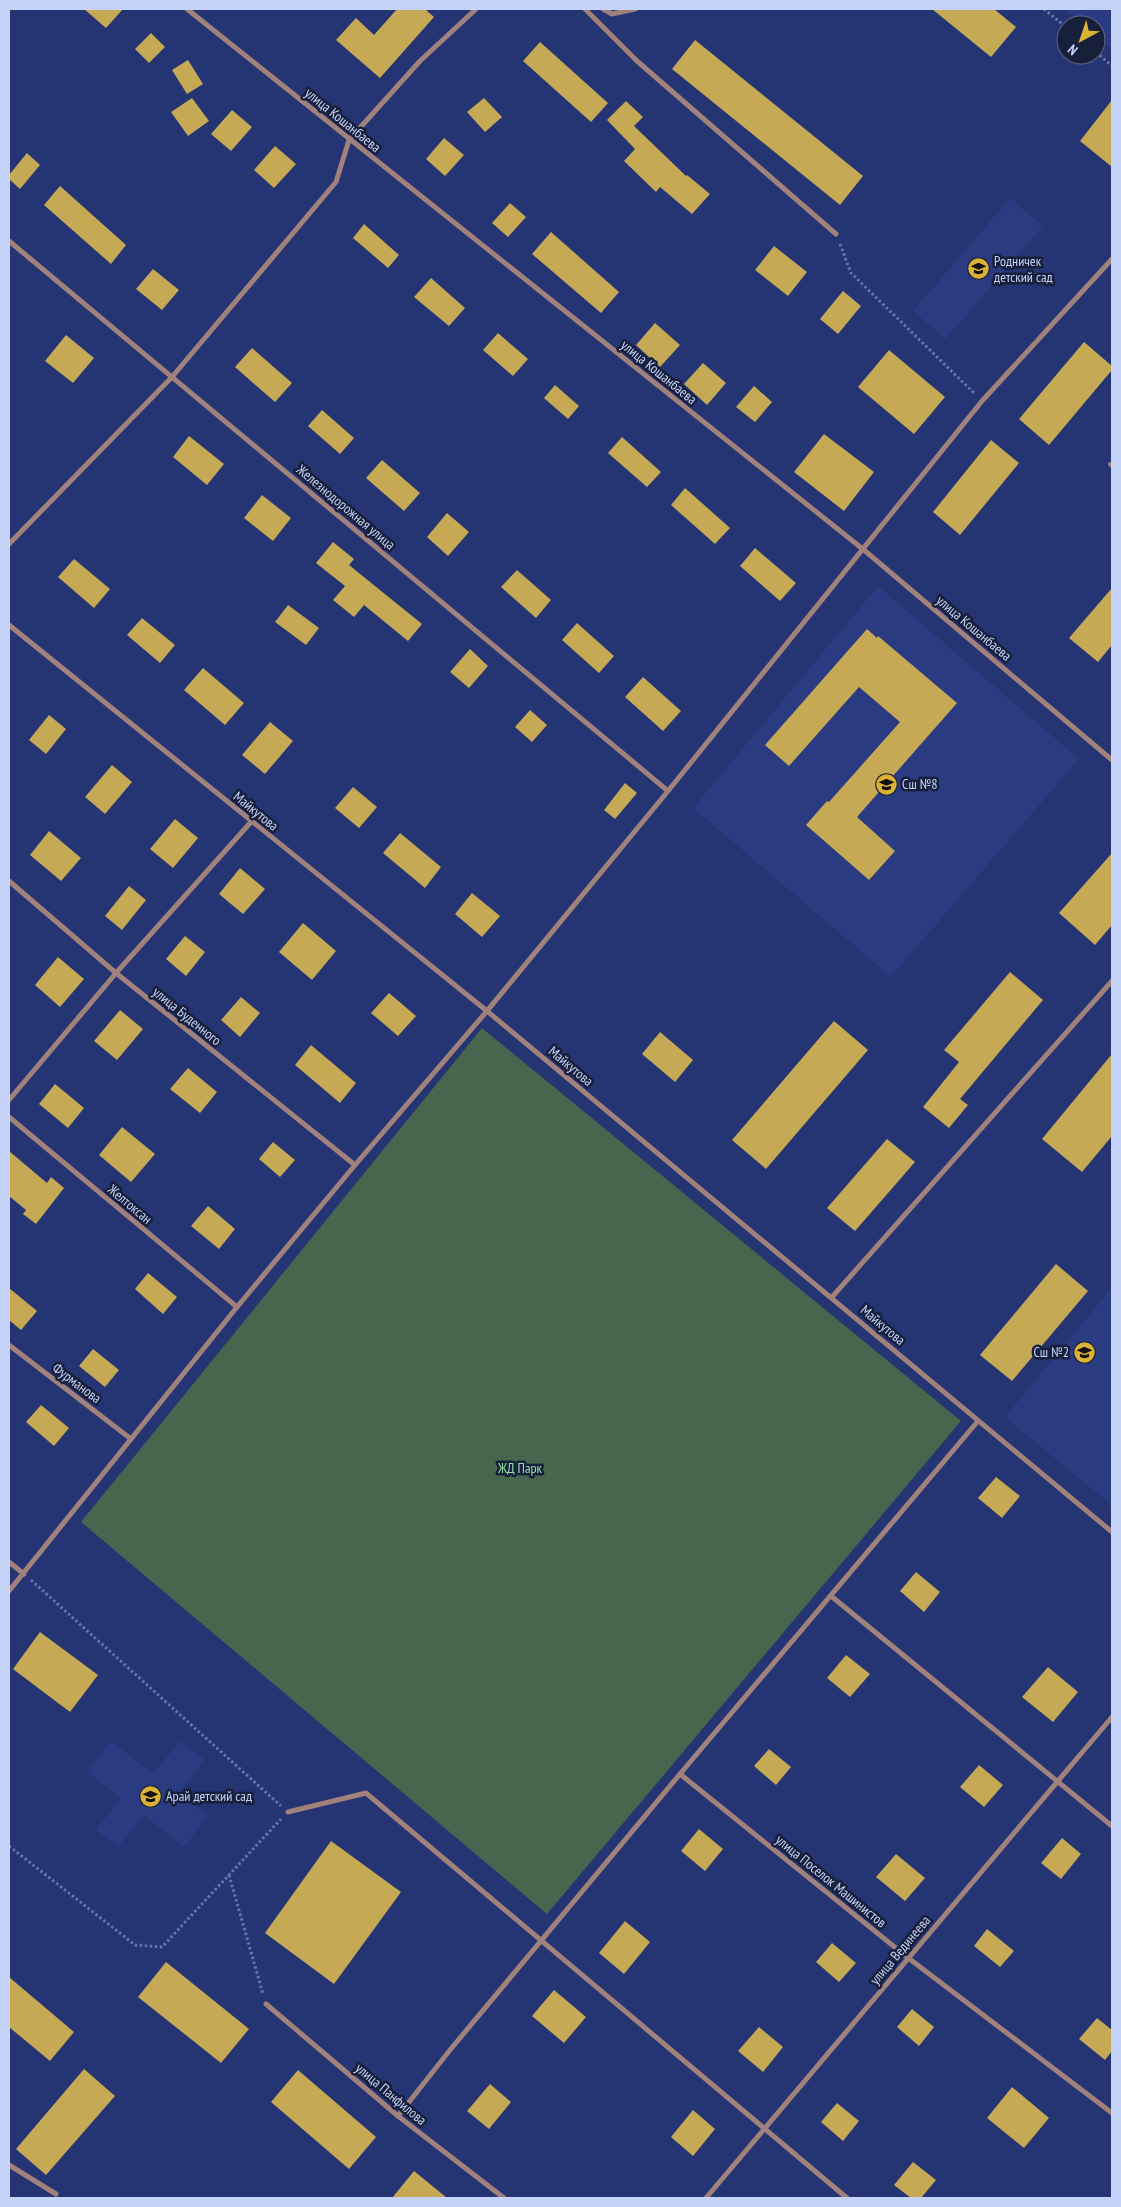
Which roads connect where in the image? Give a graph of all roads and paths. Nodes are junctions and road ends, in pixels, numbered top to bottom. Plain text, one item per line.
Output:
1 (187, 9) edge
2 (476, 9) edge
3 (585, 9) edge
4 (604, 9) edge
5 (635, 9) edge
6 (1044, 9) edge
7 (1056, 19) edge
8 (350, 140) junction
9 (836, 234) joint
10 (9, 241) edge
11 (1112, 259) edge
12 (172, 377) junction
13 (982, 401) junction
14 (9, 544) edge
15 (864, 550) junction
16 (9, 625) edge
17 (1112, 760) edge
18 (668, 791) junction
19 (251, 822) junction
20 (9, 881) edge
21 (116, 973) junction
22 (1112, 981) edge
23 (487, 1010) junction
24 (9, 1100) edge
25 (9, 1117) edge
26 (355, 1165) junction
27 (832, 1297) junction
28 (237, 1307) junction
29 (9, 1345) edge
30 (978, 1420) junction
31 (131, 1439) junction
32 (1112, 1532) edge
33 (9, 1562) edge
34 (24, 1574) junction
35 (9, 1591) edge
36 (831, 1596) junction
37 (1112, 1717) edge
38 (680, 1774) junction
39 (1057, 1782) junction
40 (288, 1812) junction
41 (1112, 1826) edge
42 (9, 1846) edge
43 (229, 1875) junction
44 (542, 1941) junction
45 (907, 1957) junction
46 (266, 2004) joint
47 (1112, 2113) edge
48 (398, 2116) junction
49 (766, 2129) junction
50 (9, 2165) edge
51 (56, 2194) dead end
52 (504, 2198) edge
53 (706, 2198) edge
54 (847, 2198) edge

1 - 8 street, улица Кошанбаева
2 - 8 street
3 - 9 street
4 - 5 street
6 - 7 path
8 - 12 street
8 - 15 street, улица Кошанбаева
9 - 13 path
10 - 12 street, Железнодорожная улица
11 - 13 street
12 - 14 street
12 - 18 street, Железнодорожная улица
13 - 15 street
15 - 17 street, улица Кошанбаева
15 - 18 street
16 - 19 street, Майкутова
18 - 23 street
19 - 21 street
19 - 23 street, Майкутова
20 - 21 street, улица Буденного
21 - 24 street
21 - 26 street, улица Буденного
22 - 27 street
23 - 26 street
23 - 27 street, Майкутова
25 - 28 street, Желтоксан
26 - 28 street
27 - 30 street, Майкутова
28 - 31 street
29 - 31 street, Фурманова
30 - 32 street, Майкутова
30 - 36 street
31 - 34 street
33 - 34 street
34 - 35 street
34 - 40 path
36 - 38 street
36 - 39 street
37 - 39 street, улица Вединеева
38 - 44 street
38 - 45 street, улица Поселок Машинистов
39 - 41 street
39 - 45 street, улица Вединеева
40 - 43 path
40 - 44 street
42 - 43 path
43 - 46 path
44 - 48 street
44 - 49 street
45 - 47 street, улица Поселок Машинистов
45 - 49 street, улица Вединеева
46 - 48 street, улица Панфилова
48 - 52 street, улица Панфилова
49 - 53 street, улица Вединеева
49 - 54 street
50 - 51 street

